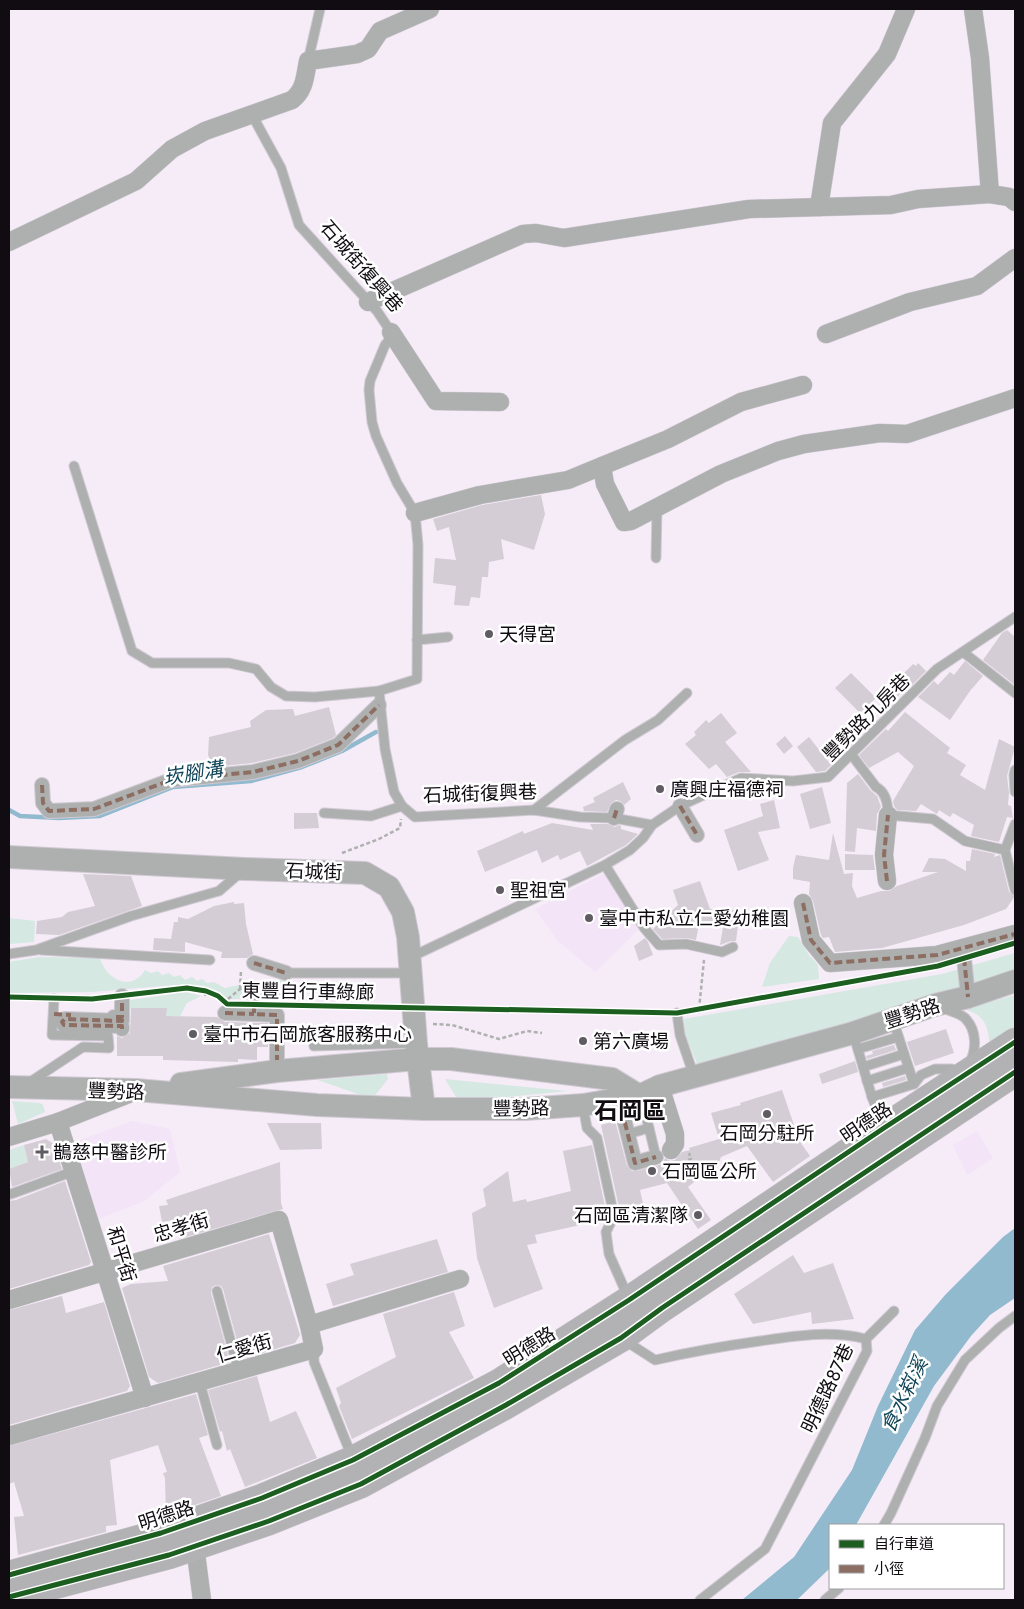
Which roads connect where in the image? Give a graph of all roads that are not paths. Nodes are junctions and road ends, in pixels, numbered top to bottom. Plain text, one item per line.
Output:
1 (320, 9) edge
2 (430, 9) edge
3 (906, 9) edge
4 (973, 9) edge
5 (308, 61) junction
6 (251, 113) junction
7 (990, 194) junction
8 (1015, 202) edge
9 (819, 207) junction
10 (9, 242) edge
11 (1015, 258) edge
12 (368, 302) junction
13 (390, 332) junction
14 (826, 334) dead end
15 (803, 385) dead end
16 (1015, 398) edge
17 (500, 402) dead end
18 (74, 466) dead end
19 (602, 466) junction
20 (656, 508) junction
21 (415, 513) junction
22 (656, 558) dead end
23 (1015, 618) edge
24 (448, 637) dead end
25 (417, 640) junction
26 (963, 652) junction
27 (687, 693) dead end
28 (1015, 693) edge
29 (379, 698) junction
30 (851, 754) junction
31 (1015, 770) edge
32 (42, 785) dead end
33 (1015, 792) edge
34 (402, 806) junction
35 (680, 806) junction
36 (534, 810) junction
37 (324, 813) dead end
38 (888, 815) junction
39 (1015, 824) edge
40 (652, 825) junction
41 (697, 835) dead end
42 (1005, 850) junction
43 (9, 857) edge
44 (605, 865) junction
45 (245, 869) junction
46 (887, 881) dead end
47 (1015, 890) edge
48 (802, 903) dead end
49 (1015, 934) edge
50 (733, 947) dead end
51 (36, 950) junction
52 (968, 953) junction
53 (9, 954) edge
54 (210, 960) dead end
55 (248, 965) road end
56 (409, 965) junction
57 (286, 973) joint
58 (1015, 981) edge
59 (122, 996) dead end
60 (968, 997) junction
61 (54, 999) dead end
62 (936, 1005) junction
63 (225, 1007) road end
64 (677, 1013) road end
65 (54, 1014) junction
66 (896, 1028) junction
67 (274, 1040) junction
68 (855, 1041) junction
69 (1015, 1042) edge
70 (416, 1043) junction
71 (903, 1052) junction
72 (277, 1060) dead end
73 (863, 1065) junction
74 (909, 1070) junction
75 (1015, 1072) edge
76 (694, 1076) junction
77 (960, 1077) junction
78 (868, 1083) junction
79 (914, 1084) junction
80 (15, 1087) edge
81 (136, 1090) junction
82 (640, 1094) junction
83 (872, 1097) junction
84 (583, 1105) junction
85 (424, 1109) junction
86 (58, 1122) junction
87 (649, 1128) junction
88 (884, 1128) junction
89 (628, 1134) junction
90 (9, 1137) edge
91 (664, 1154) junction
92 (74, 1172) junction
93 (11, 1194) dead end
94 (105, 1272) junction
95 (460, 1279) dead end
96 (217, 1291) dead end
97 (9, 1300) edge
98 (630, 1300) junction
99 (894, 1311) dead end
100 (1015, 1316) edge
101 (309, 1325) junction
102 (621, 1338) junction
103 (866, 1339) junction
104 (314, 1349) junction
105 (239, 1372) junction
106 (200, 1383) junction
107 (145, 1398) junction
108 (9, 1436) edge
109 (217, 1445) dead end
110 (357, 1472) junction
111 (885, 1524) edge
112 (195, 1546) junction
113 (838, 1589) edge
114 (10, 1591) edge
115 (202, 1600) edge
116 (700, 1600) edge
117 (826, 1600) edge

1 - 5 lane
2 - 5 street
3 - 9 street
4 - 7 street
5 - 6 street
6 - 10 street
6 - 12 lane, 石城街復興巷
7 - 8 street
7 - 9 street
9 - 12 street
11 - 14 street
12 - 13 lane, 石城街復興巷
13 - 17 street
13 - 21 lane, 石城街復興巷
15 - 19 street
16 - 20 street
18 - 29 lane, 石城街復興巷
19 - 20 street
19 - 21 street
20 - 22 lane
21 - 25 lane, 石城街復興巷
23 - 26 lane, 豐勢路九房巷
24 - 25 lane
25 - 29 lane, 石城街復興巷
26 - 28 lane
26 - 30 lane, 豐勢路九房巷
27 - 36 lane
29 - 32 street
29 - 34 lane, 石城街復興巷
30 - 35 lane, 豐勢路九房巷
30 - 38 lane
31 - 33 lane
34 - 36 lane, 石城街復興巷
34 - 37 lane
35 - 40 lane, 豐勢路九房巷
35 - 41 street
36 - 40 lane, 石城街復興巷
38 - 42 lane
38 - 46 street
39 - 42 lane
40 - 44 lane, 豐勢路九房巷
42 - 47 lane
43 - 45 street, 石城街
44 - 50 lane
44 - 56 lane, 豐勢路九房巷
45 - 51 lane
45 - 56 street, 石城街
48 - 52 street
49 - 52 street
51 - 53 lane
51 - 54 lane
52 - 60 street
55 - 57 street
56 - 57 lane
56 - 70 street, 石城街
58 - 60 street, 豐勢路
59 - 65 street
60 - 62 street, 豐勢路
61 - 65 lane
62 - 66 street, 豐勢路
62 - 77 lane
63 - 67 street
64 - 76 lane
65 - 80 lane
66 - 68 street, 豐勢路
66 - 71 lane
67 - 70 lane
67 - 72 street
68 - 73 lane
68 - 76 street, 豐勢路
69 - 77 main road, 明德路
70 - 81 street
70 - 82 street
70 - 85 street, 石城街
71 - 73 lane
71 - 74 lane
73 - 78 lane
74 - 78 lane
74 - 79 lane
75 - 102 main road, 明德路
76 - 82 street, 豐勢路
77 - 79 lane
77 - 88 main road, 明德路
78 - 83 lane
79 - 83 lane
80 - 81 street, 豐勢路
81 - 85 street, 豐勢路
81 - 86 street
82 - 84 street, 豐勢路
82 - 87 lane
82 - 89 street
82 - 91 street
83 - 88 lane
84 - 85 street, 豐勢路
84 - 98 lane
86 - 90 street
86 - 92 street, 和平街
87 - 89 lane
87 - 91 lane
88 - 98 main road, 明德路
89 - 91 street
92 - 93 lane
92 - 94 street, 和平街
94 - 97 street, 忠孝街
94 - 101 street, 忠孝街
94 - 107 street, 和平街
95 - 101 street
96 - 105 lane
98 - 110 main road, 明德路
99 - 103 lane
100 - 111 lane
101 - 104 street
102 - 103 lane, 明德路87巷
102 - 110 main road, 明德路
103 - 116 lane, 明德路87巷
104 - 105 street, 仁愛街
104 - 110 lane
105 - 106 street, 仁愛街
106 - 107 street, 仁愛街
106 - 109 lane
107 - 108 street, 仁愛街
110 - 112 main road, 明德路
110 - 114 main road, 明德路
112 - 114 main road, 明德路
112 - 115 street
113 - 117 lane

